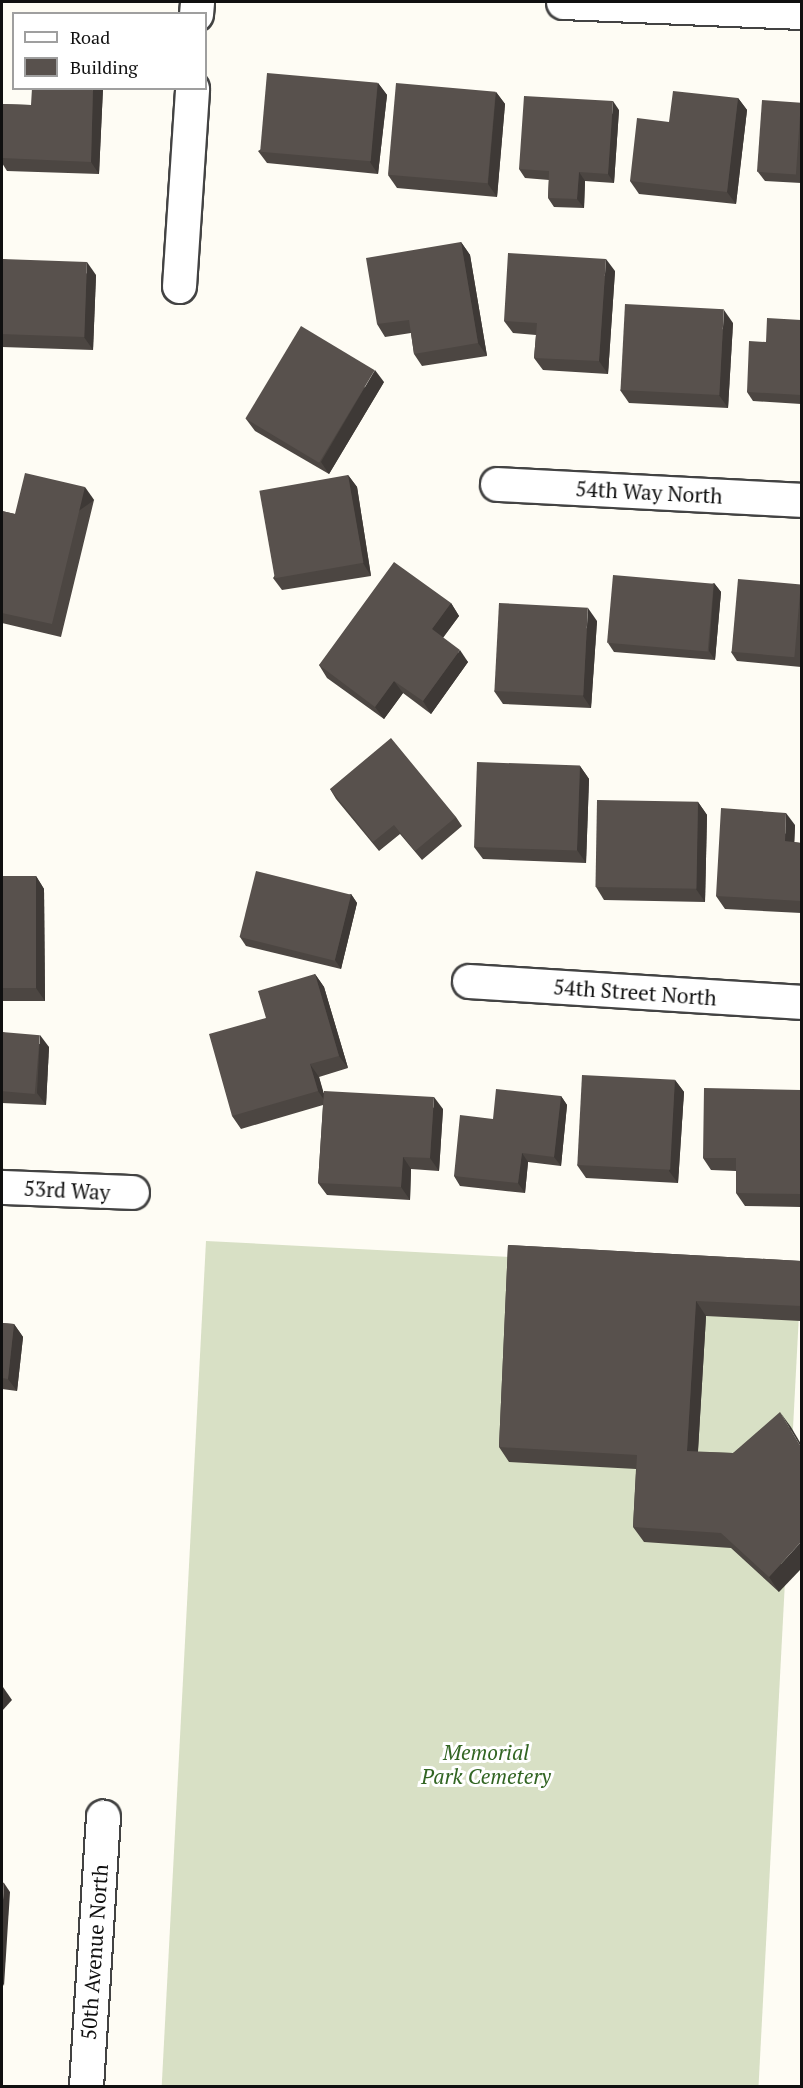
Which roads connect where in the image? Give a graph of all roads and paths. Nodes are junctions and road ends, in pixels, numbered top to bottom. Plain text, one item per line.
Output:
1 (563, 2) edge
2 (801, 12) edge
3 (192, 90) edge
4 (179, 286) dead end
5 (497, 484) dead end
6 (801, 500) edge
7 (469, 981) dead end
8 (801, 1002) edge
9 (2, 1187) edge
10 (132, 1192) dead end
11 (103, 1817) dead end
12 (86, 2086) edge

1 - 2 street
3 - 4 street
5 - 6 street, 54th Way North
7 - 8 street, 54th Street North
9 - 10 street, 53rd Way
11 - 12 street, 50th Avenue North

